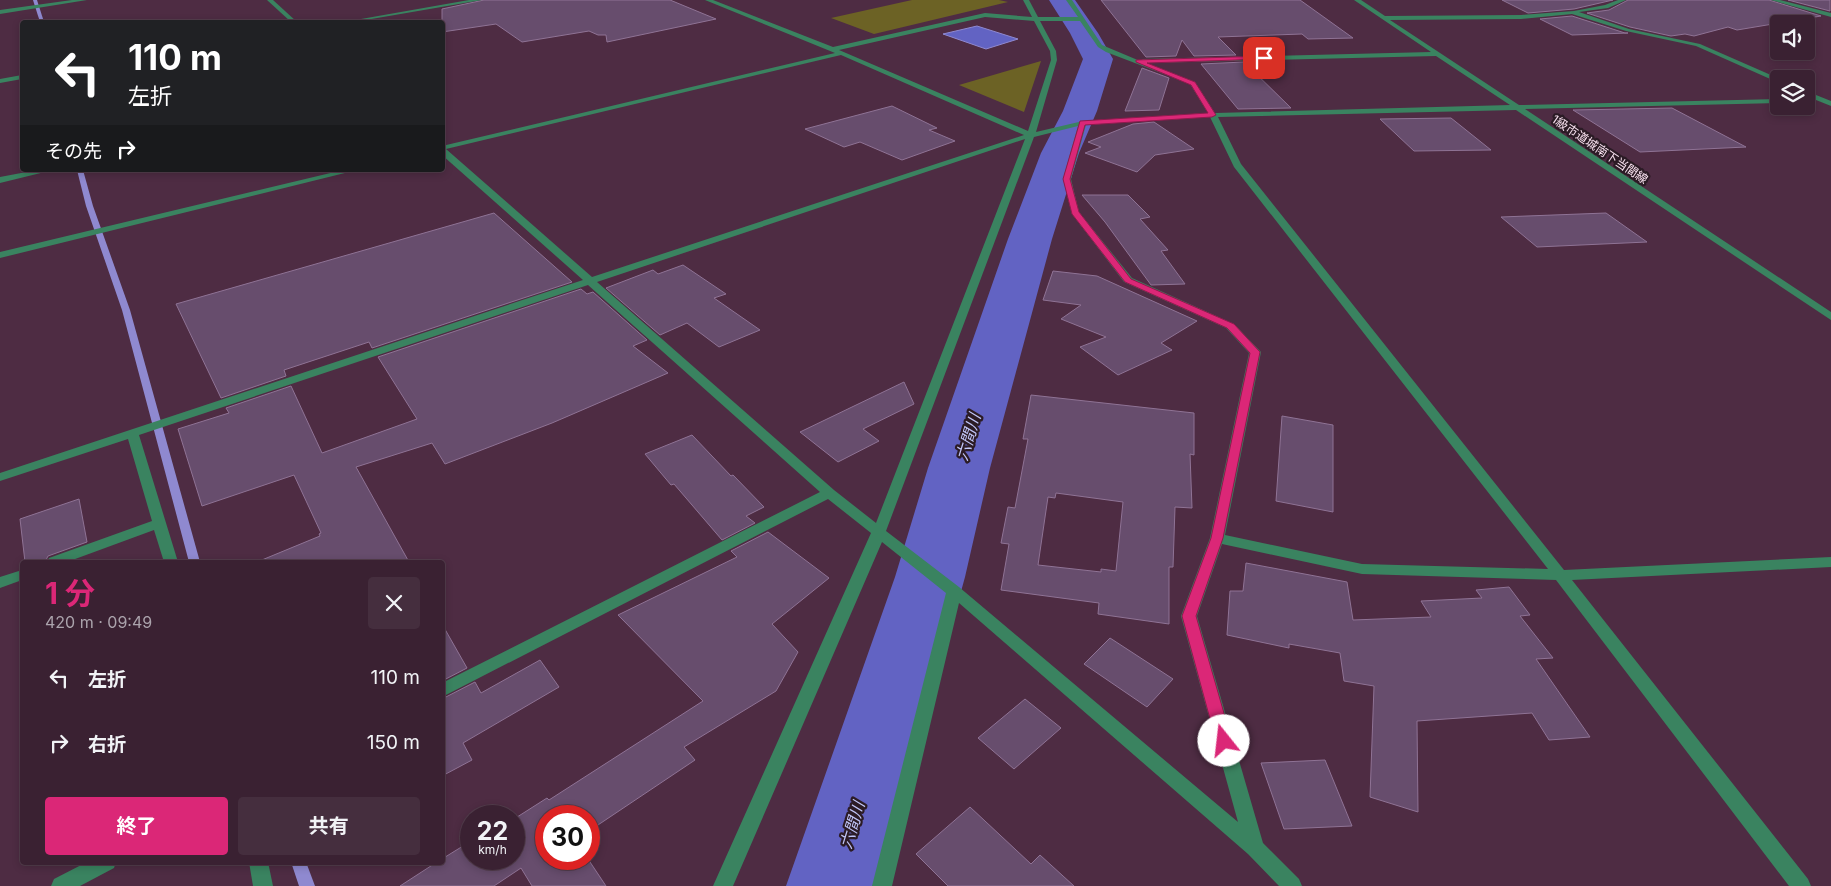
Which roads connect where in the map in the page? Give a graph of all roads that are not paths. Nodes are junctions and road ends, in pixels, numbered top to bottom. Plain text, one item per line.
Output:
1 (84, 0) edge
2 (270, 0) edge
3 (479, 0) edge
4 (708, 0) edge
5 (1026, 0) edge
6 (1069, 0) edge
7 (1357, 0) edge
8 (1623, 0) edge
9 (1774, 0) edge
10 (0, 12) edge
11 (1572, 12) junction
12 (1831, 15) edge
13 (1082, 18) junction
14 (1385, 18) junction
15 (1036, 19) junction
16 (292, 20) edge
17 (359, 20) edge
18 (833, 49) junction
19 (842, 53) junction
20 (1438, 54) junction
21 (1138, 61) junction
22 (20, 77) edge
23 (1770, 77) edge
24 (0, 81) edge
25 (1815, 97) edge
26 (1815, 100) edge
27 (1822, 100) junction
28 (1831, 100) edge
29 (1770, 101) edge
30 (1831, 104) edge
31 (1518, 108) junction
32 (1212, 115) junction
33 (1082, 123) junction
34 (1032, 135) junction
35 (445, 148) edge
36 (445, 152) edge
37 (39, 172) edge
38 (345, 172) edge
39 (0, 180) edge
40 (0, 255) edge
41 (590, 281) junction
42 (1831, 317) edge
43 (132, 434) junction
44 (0, 477) edge
45 (829, 493) junction
46 (159, 523) junction
47 (878, 532) junction
48 (1217, 538) junction
49 (59, 560) edge
50 (170, 560) edge
51 (1831, 562) edge
52 (20, 575) edge
53 (1560, 575) junction
54 (0, 583) edge
55 (954, 591) junction
56 (445, 689) edge
57 (1255, 848) junction
58 (101, 865) edge
59 (259, 865) edge
60 (61, 886) edge
61 (263, 886) edge
62 (723, 886) edge
63 (882, 886) edge
64 (1292, 886) edge
65 (1801, 886) edge

1 - 10 street
2 - 16 street
3 - 17 street
4 - 18 street
5 - 15 street
6 - 13 street
7 - 14 street, 1級市道城南下当間線
8 - 11 street
9 - 12 street
11 - 14 street
11 - 23 street
13 - 15 street
13 - 21 street
14 - 20 street, 1級市道城南下当間線
15 - 18 street
15 - 34 street
18 - 19 street
19 - 34 street
19 - 35 street
20 - 21 street
20 - 31 street, 1級市道城南下当間線
21 - 32 street
22 - 24 street
25 - 27 street
26 - 27 street
27 - 28 street
27 - 30 street
29 - 31 street
31 - 32 street
31 - 42 street, 1級市道城南下当間線
32 - 33 street
32 - 53 street
33 - 34 street
33 - 48 street
34 - 41 street
34 - 47 street
36 - 41 street
37 - 39 street
38 - 40 street
41 - 43 street
41 - 45 street
43 - 44 street
43 - 46 street
45 - 47 street
45 - 56 street
46 - 49 street
46 - 50 street
47 - 55 street
47 - 62 street
48 - 53 street
48 - 57 street
51 - 53 street
52 - 54 street
53 - 65 street
55 - 57 street
55 - 63 street
57 - 64 street
58 - 60 street
59 - 61 street

